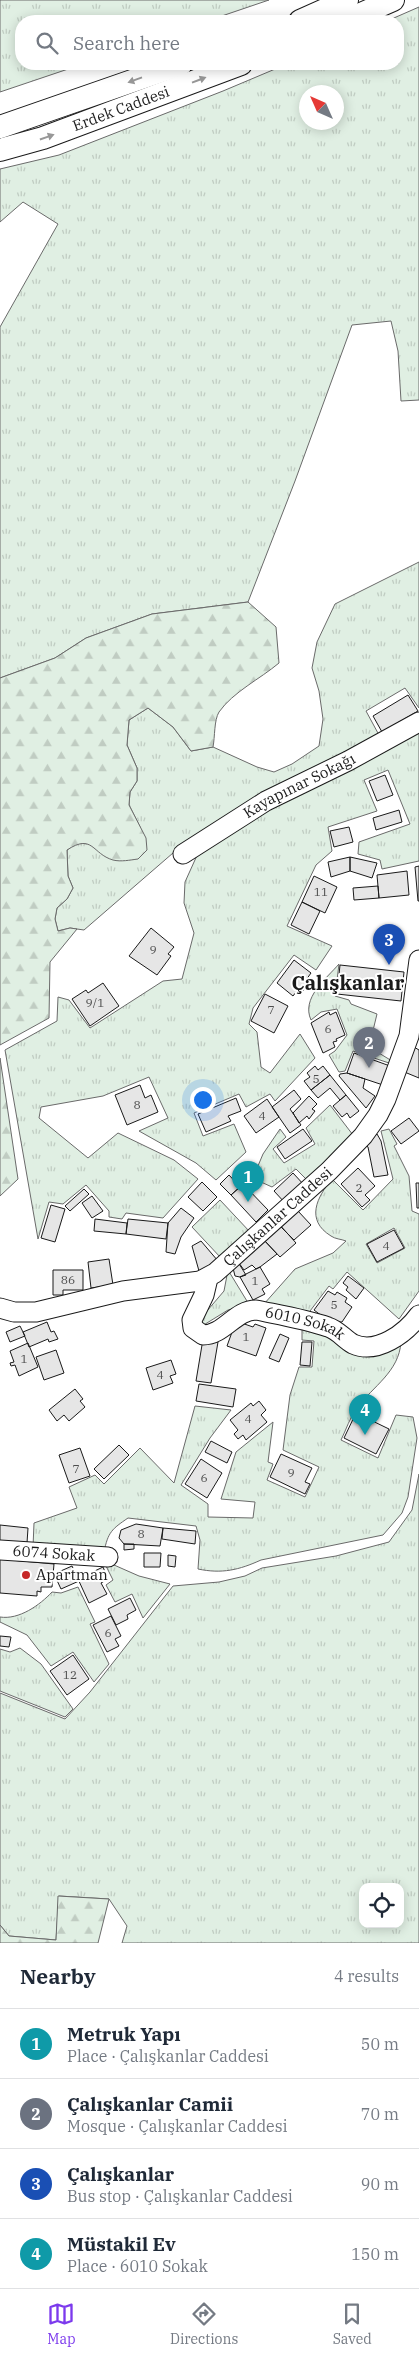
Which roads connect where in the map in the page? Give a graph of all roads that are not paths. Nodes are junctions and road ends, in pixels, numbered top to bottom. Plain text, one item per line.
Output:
1 (347, 0) edge
2 (393, 0) edge
3 (313, 15) edge
4 (359, 15) edge
5 (163, 70) edge
6 (225, 70) edge
7 (0, 127) edge
8 (0, 150) edge
9 (419, 722) edge
10 (182, 854) dead end
11 (419, 960) edge
12 (414, 1038) edge
13 (208, 1278) junction
14 (5, 1312) edge
15 (417, 1318) edge
16 (0, 1550) edge
17 (108, 1556) dead end

1 - 3 main road
2 - 4 main road
5 -> 7 main road, Erdek Caddesi
8 -> 6 main road, Erdek Caddesi
9 - 10 street, Kayapınar Sokağı
11 - 12 street, Çalışkanlar Caddesi
12 - 13 street, Çalışkanlar Caddesi
13 - 14 street
13 - 15 street, 6010 Sokak
16 - 17 street, 6074 Sokak

